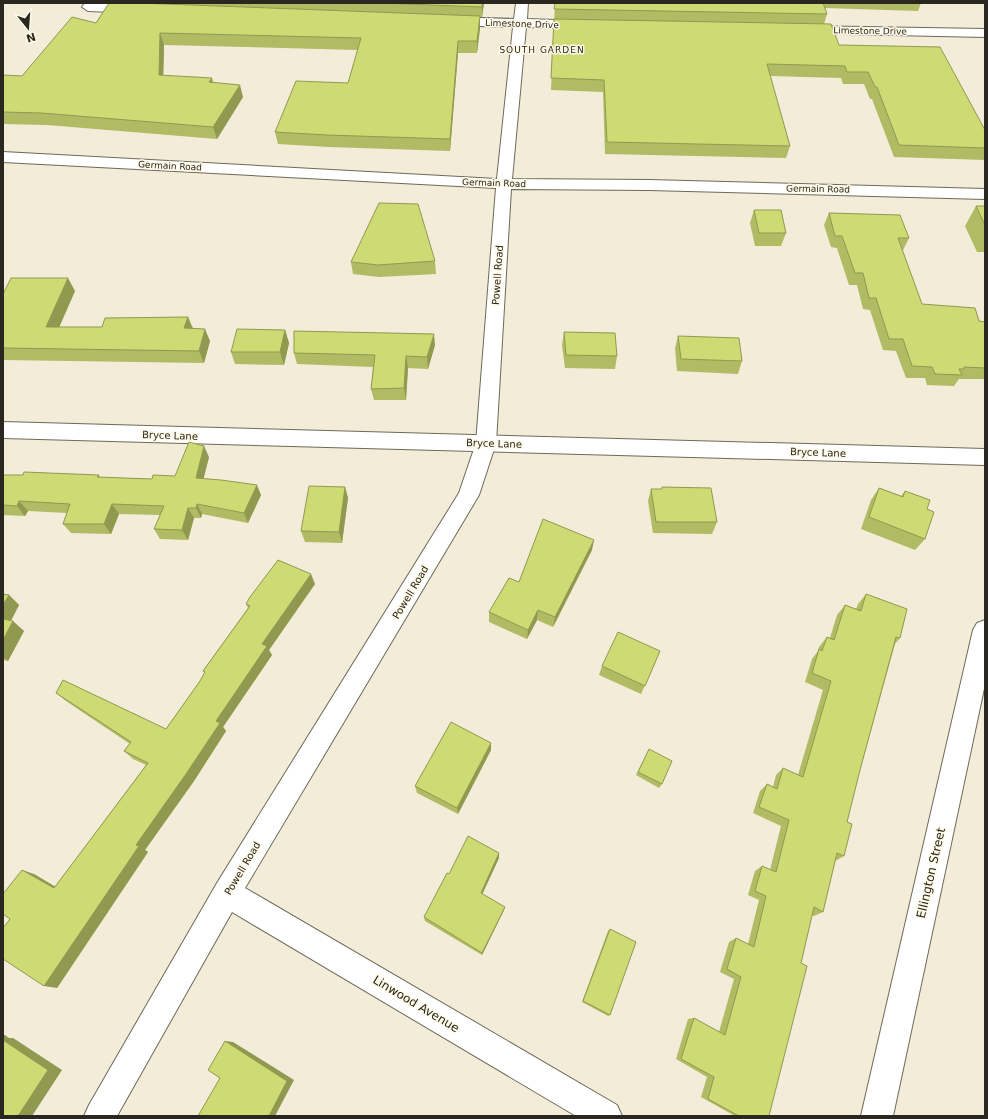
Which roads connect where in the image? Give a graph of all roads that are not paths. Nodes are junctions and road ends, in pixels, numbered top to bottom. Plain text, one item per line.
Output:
1 (91, 3) edge
2 (522, 3) edge
3 (151, 10) edge
4 (434, 21) edge
5 (521, 24) junction
6 (599, 26) edge
7 (788, 30) edge
8 (985, 34) edge
9 (3, 157) edge
10 (504, 184) junction
11 (985, 194) edge
12 (3, 430) edge
13 (486, 443) junction
14 (985, 457) edge
15 (985, 630) edge
16 (227, 893) junction
17 (100, 1116) edge
18 (606, 1116) edge
19 (876, 1116) edge

1 - 3 street
2 - 5 street, Powell Road
4 - 5 street, Limestone Drive
5 - 6 street, Limestone Drive
5 - 10 street, Powell Road
7 - 8 street, Limestone Drive
9 - 10 street, Germain Road
10 - 11 street, Germain Road
10 - 13 street, Powell Road
12 - 13 street, Bryce Lane
13 - 14 street, Bryce Lane
13 - 16 street, Powell Road
15 - 19 street, Ellington Street
16 - 17 street, Powell Road
16 - 18 street, Linwood Avenue

